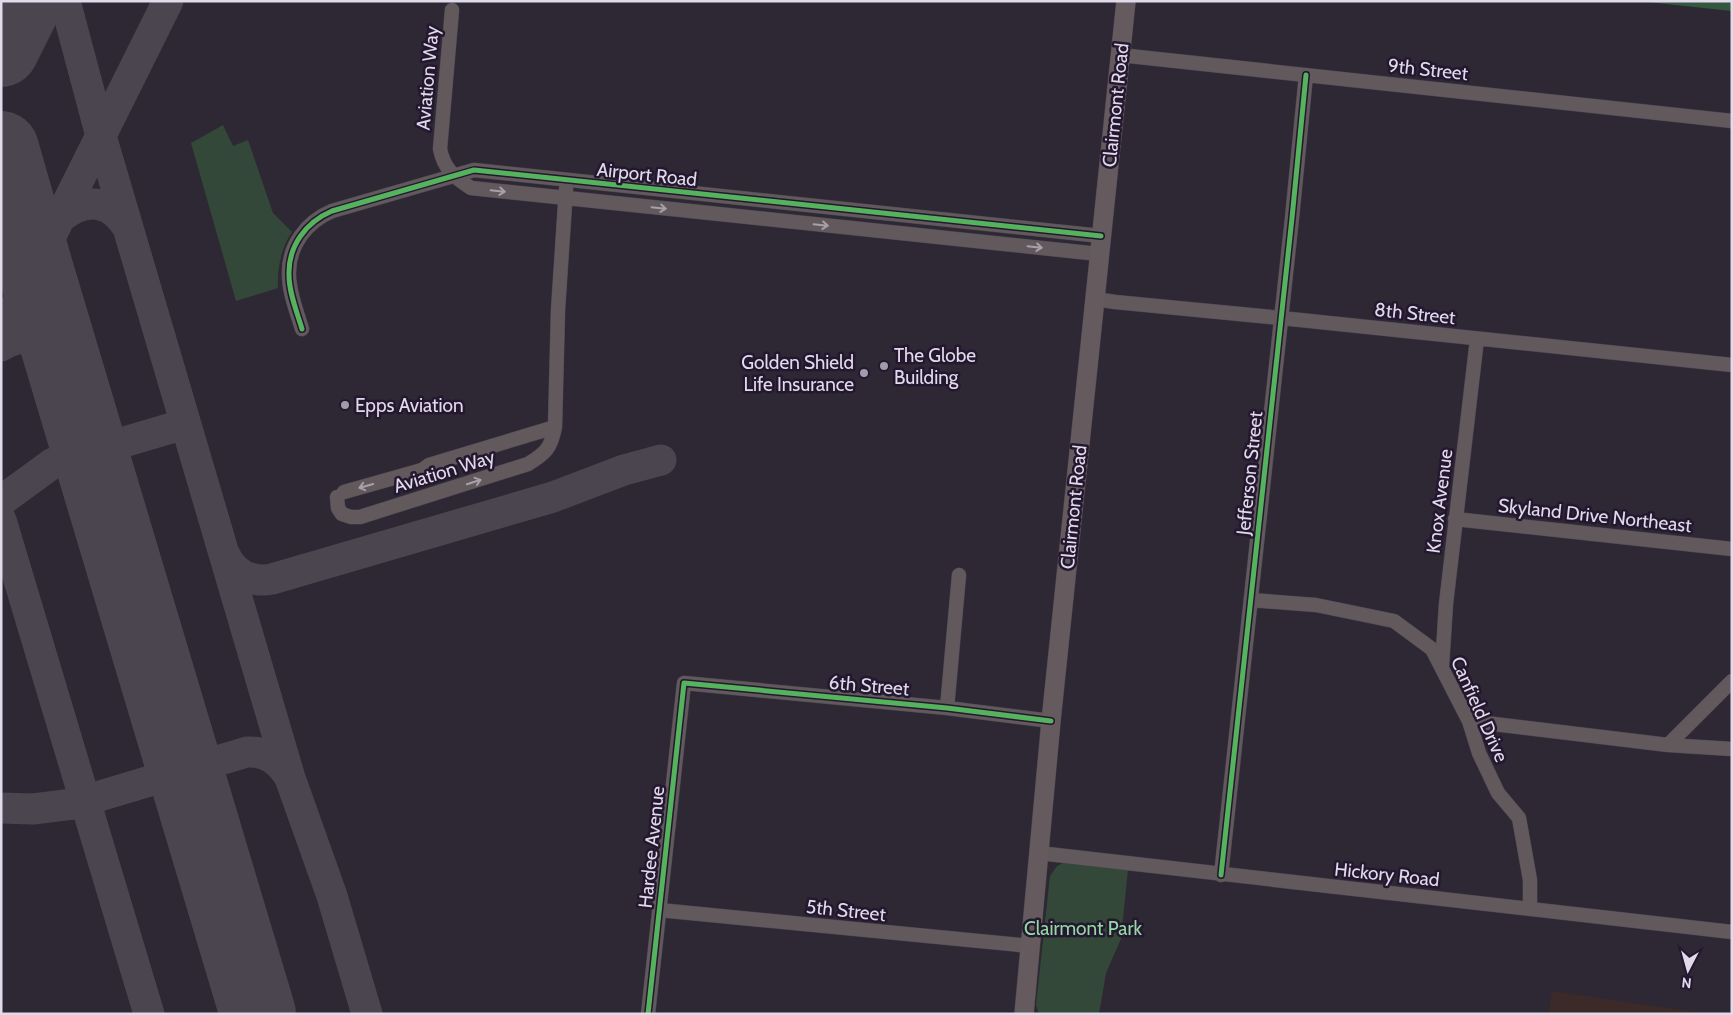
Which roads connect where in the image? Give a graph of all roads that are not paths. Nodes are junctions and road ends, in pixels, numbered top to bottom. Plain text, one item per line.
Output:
1 (1126, 1) edge
2 (452, 10) dead end
3 (1120, 55) junction
4 (1306, 75) junction
5 (1732, 121) edge
6 (453, 176) junction
7 (567, 181) junction
8 (566, 198) junction
9 (1100, 245) junction
10 (1094, 298) junction
11 (1281, 318) junction
12 (302, 329) dead end
13 (1477, 339) junction
14 (1732, 365) edge
15 (555, 427) junction
16 (1455, 519) junction
17 (1732, 549) edge
18 (959, 575) dead end
19 (1250, 600) junction
20 (1442, 667) junction
21 (1732, 681) edge
22 (684, 683) joint
23 (946, 708) junction
24 (1469, 720) junction
25 (1051, 721) junction
26 (1668, 745) junction
27 (1732, 749) edge
28 (1039, 854) junction
29 (1221, 875) junction
30 (1530, 908) junction
31 (659, 910) junction
32 (1732, 932) edge
33 (1030, 946) junction
34 (648, 1014) edge
35 (1024, 1014) edge

1 - 3 main road, Clairmont Road
2 - 6 street, Aviation Way
3 - 4 street, 9th Street
3 - 9 main road, Clairmont Road
4 - 5 street, 9th Street
4 - 11 street, Jefferson Street
6 - 7 street, Airport Road
6 -> 8 street, Airport Road
6 - 12 street, Airport Road
7 - 8 street, Aviation Way
7 - 9 street, Airport Road
8 -> 9 street, Airport Road
8 - 15 street, Aviation Way
9 - 10 main road, Clairmont Road
10 - 11 street, 8th Street
10 - 25 main road, Clairmont Road
11 - 13 street, 8th Street
11 - 19 street, Jefferson Street
13 - 14 street, 8th Street
13 - 16 street, Knox Avenue
15 -> 15 street, Aviation Way
16 - 17 street, Skyland Drive Northeast
16 - 20 street, Knox Avenue
18 - 23 street
19 - 20 street, Canfield Drive
19 - 29 street, Jefferson Street
20 - 24 street, Canfield Drive
21 - 26 street
22 - 23 street, 6th Street
22 - 31 street, Hardee Avenue
23 - 25 street, 6th Street
24 - 26 street
24 - 30 street, Canfield Drive
25 - 28 main road, Clairmont Road
26 - 27 street
28 - 29 street, Hickory Road
28 - 33 main road, Clairmont Road
29 - 30 street, Hickory Road
30 - 32 street, Hickory Road
31 - 33 street, 5th Street
31 - 34 street, Hardee Avenue
33 - 35 main road, Clairmont Road

